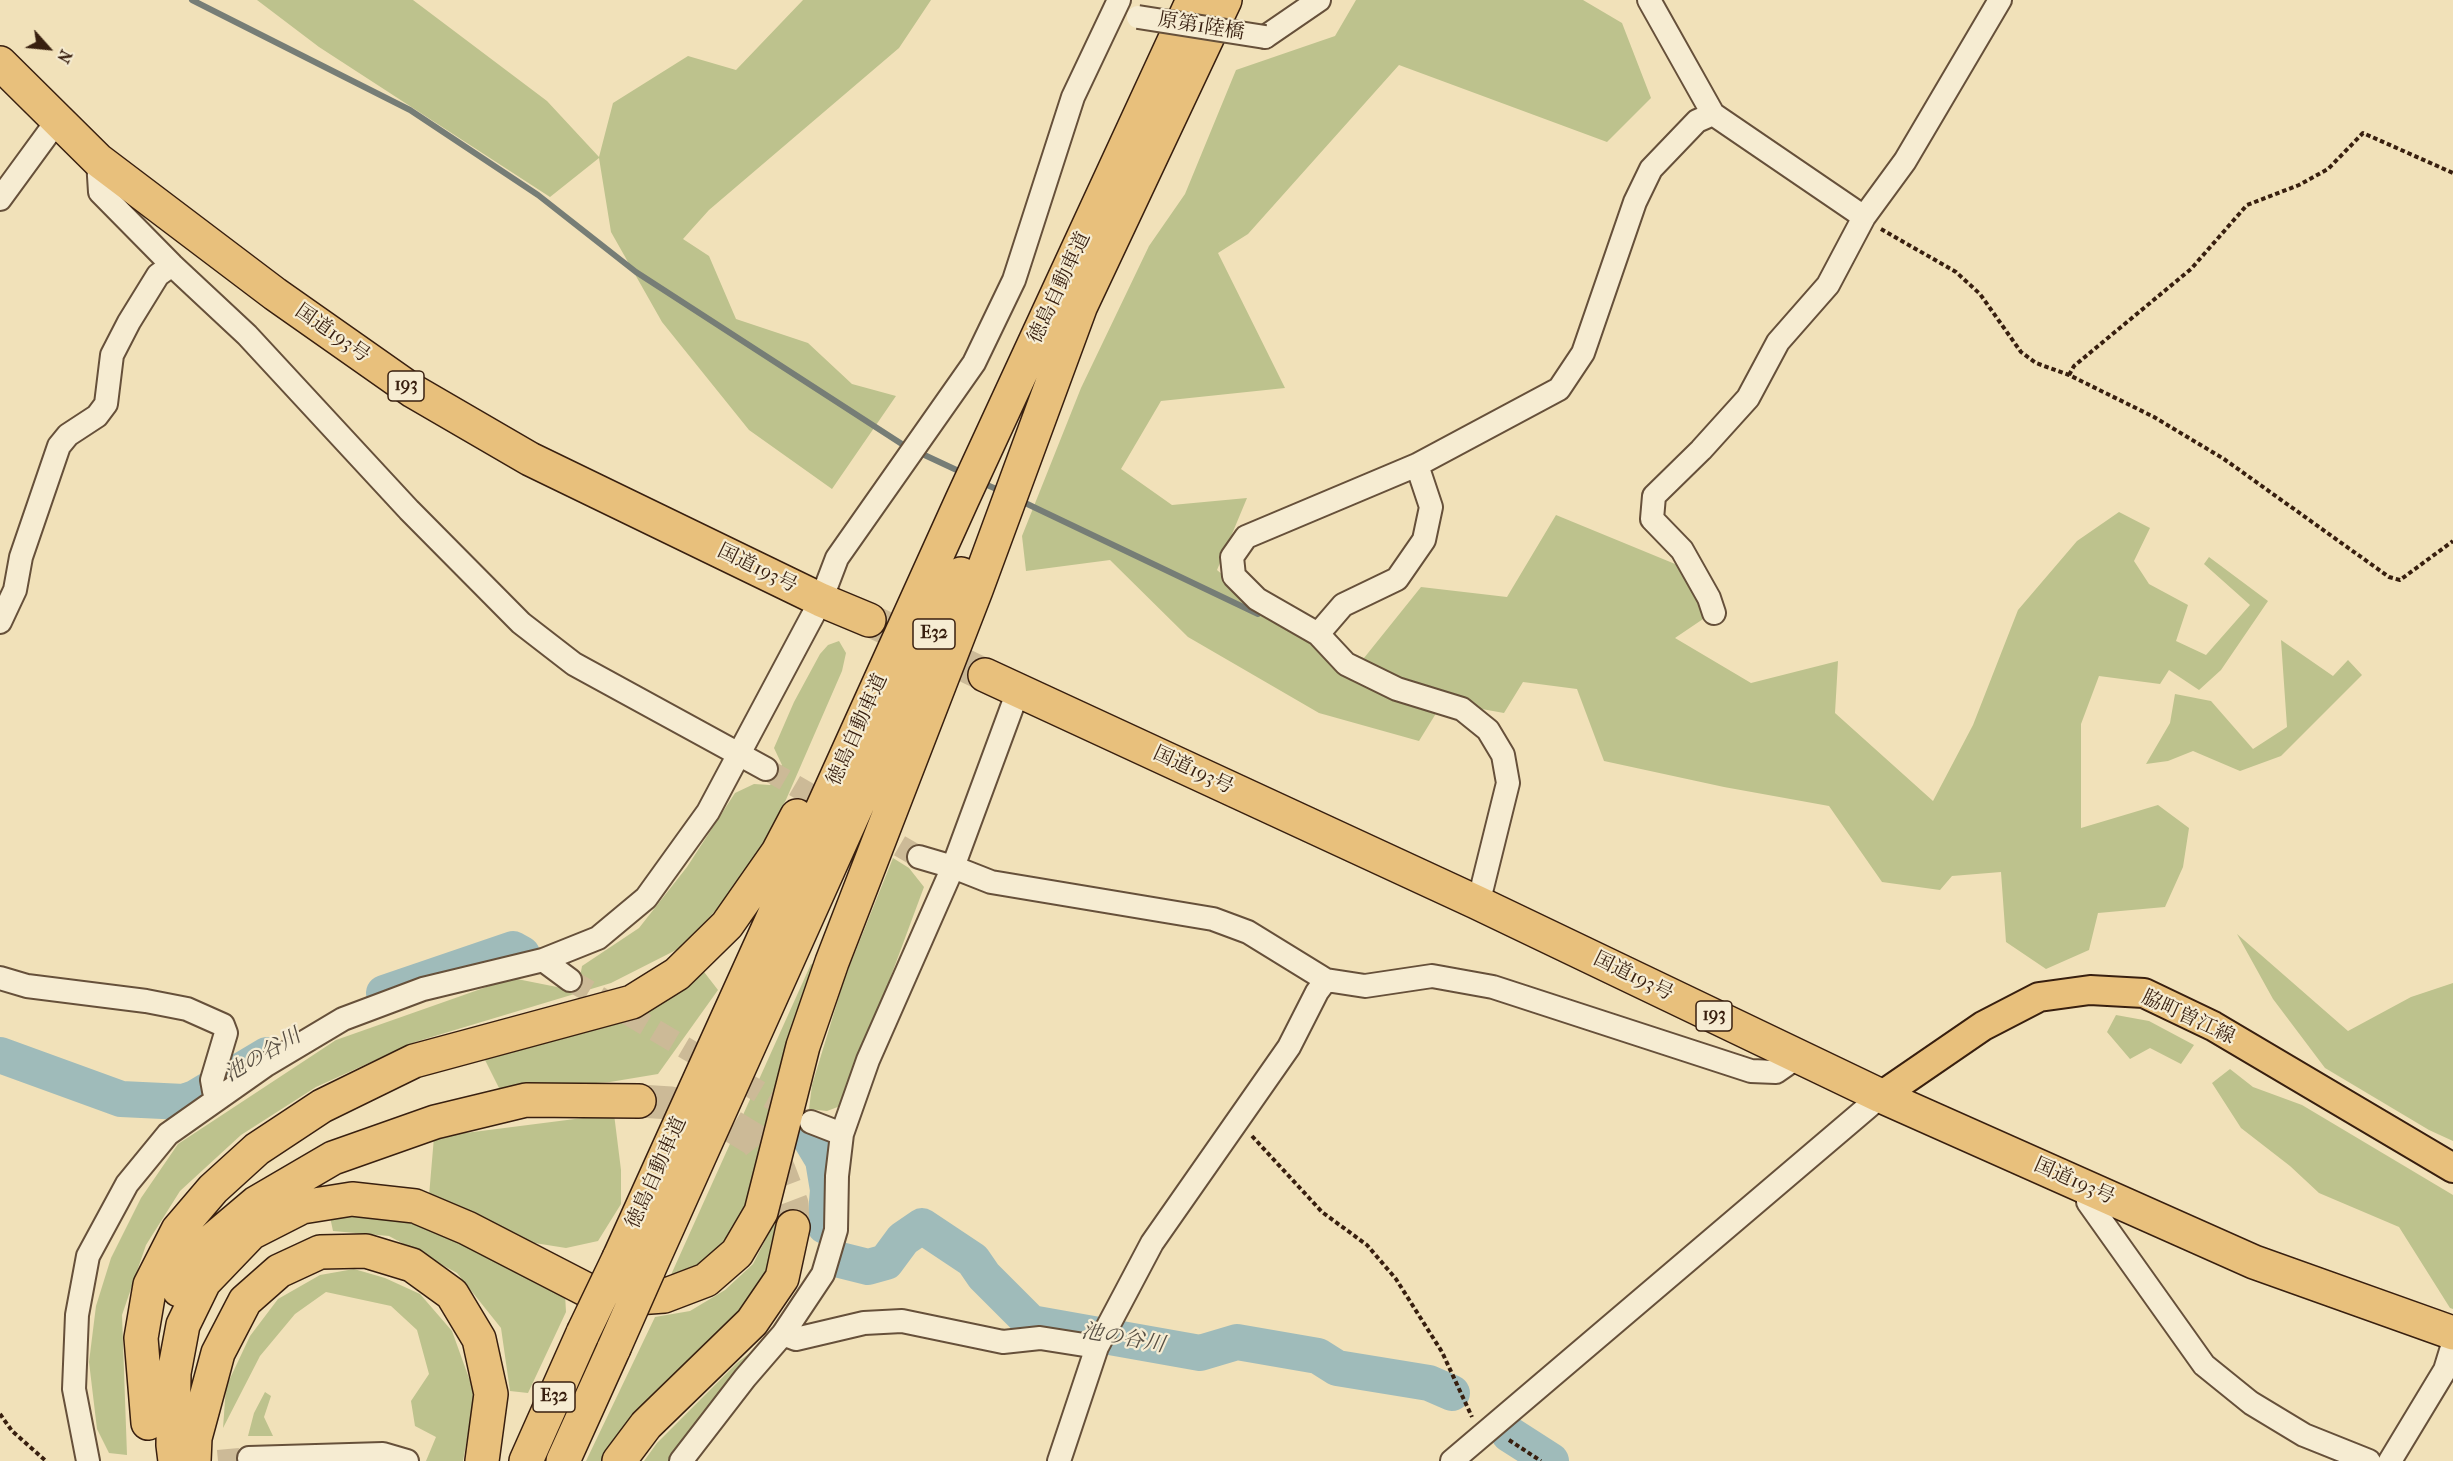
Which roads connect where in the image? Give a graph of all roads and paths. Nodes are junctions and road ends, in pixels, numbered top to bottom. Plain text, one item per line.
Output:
1 (1193, 0) edge
2 (1225, 0) edge
3 (1319, 0) edge
4 (1649, 0) edge
5 (2000, 0) edge
6 (1117, 5) edge
7 (0, 63) edge
8 (1713, 114) junction
9 (57, 121) junction
10 (98, 160) junction
11 (2453, 173) edge
12 (7, 174) edge
13 (0, 199) edge
14 (1864, 217) junction
15 (172, 265) junction
16 (1084, 297) junction
17 (2069, 375) junction
18 (1417, 465) junction
19 (962, 500) junction
20 (2453, 541) edge
21 (821, 600) junction
22 (1714, 613) dead end
23 (869, 620) tunnel mouth
24 (0, 622) edge
25 (1318, 634) junction
26 (985, 675) tunnel mouth
27 (1018, 691) junction
28 (740, 755) junction
29 (766, 769) tunnel mouth
30 (919, 857) tunnel mouth
31 (953, 867) junction
32 (1476, 902) junction
33 (543, 960) junction
34 (0, 978) edge
35 (570, 980) tunnel mouth
36 (1326, 980) junction
37 (1799, 1056) junction
38 (215, 1090) junction
39 (1881, 1096) junction
40 (639, 1101) tunnel mouth
41 (811, 1122) tunnel mouth
42 (1236, 1124) junction
43 (842, 1134) junction
44 (2453, 1168) edge
45 (2089, 1189) junction
46 (793, 1227) tunnel mouth
47 (2453, 1333) edge
48 (783, 1334) junction
49 (1101, 1340) junction
50 (2453, 1344) edge
51 (0, 1414) edge
52 (148, 1423) junction
53 (1478, 1442) edge
54 (249, 1458) dead end
55 (46, 1461) edge
56 (88, 1461) edge
57 (153, 1461) edge
58 (175, 1461) edge
59 (194, 1461) edge
60 (406, 1461) edge
61 (483, 1461) edge
62 (526, 1461) edge
63 (563, 1461) edge
64 (619, 1461) edge
65 (681, 1461) edge
66 (1059, 1461) edge
67 (1452, 1461) edge
68 (1541, 1461) edge
69 (2369, 1461) edge
70 (2390, 1461) edge

1 - 19 highway, 徳島自動車道 / E32
2 - 16 highway, 徳島自動車道 / E32
3 - 6 street, 原第1陸橋, bridge
4 - 8 street
5 - 14 street
6 - 21 street
7 - 9 highway, 国道193号 / 193
8 - 14 street
8 - 18 street
9 - 10 highway, 国道193号 / 193
9 - 12 street
10 - 15 street
10 - 21 highway, 国道193号 / 193
11 - 17 path
12 - 13 street
14 - 17 path
14 - 22 street
15 - 24 street
15 - 28 street
16 - 58 highway
16 - 63 highway, 徳島自動車道 / E32, bridge
17 - 20 path
18 - 25 street
18 - 25 street
19 - 52 highway
19 - 62 highway, 徳島自動車道 / E32, bridge
21 - 23 highway, 国道193号 / 193
21 - 28 street
25 - 32 street
26 - 27 highway, 国道193号 / 193
27 - 31 street
27 - 32 highway, 国道193号 / 193
28 - 29 street
28 - 33 street
30 - 31 street
31 - 36 street
31 - 43 street
32 - 37 highway, 国道193号 / 193
33 - 35 street
33 - 38 street
34 - 38 street
36 - 37 street
36 - 42 street
37 - 39 highway, 国道193号 / 193
38 - 56 street
39 - 44 main road, 脇町曽江線
39 - 45 highway, 国道193号 / 193
39 - 53 street
40 - 52 highway
41 - 43 street
42 - 49 street
42 - 53 path
43 - 48 street
45 - 47 highway, 国道193号 / 193
45 - 69 street
46 - 64 highway
48 - 49 street
48 - 65 street
49 - 66 street
50 - 70 street
51 - 55 path
52 - 57 highway
53 - 67 street
53 - 68 path
54 - 60 street
59 - 61 highway

